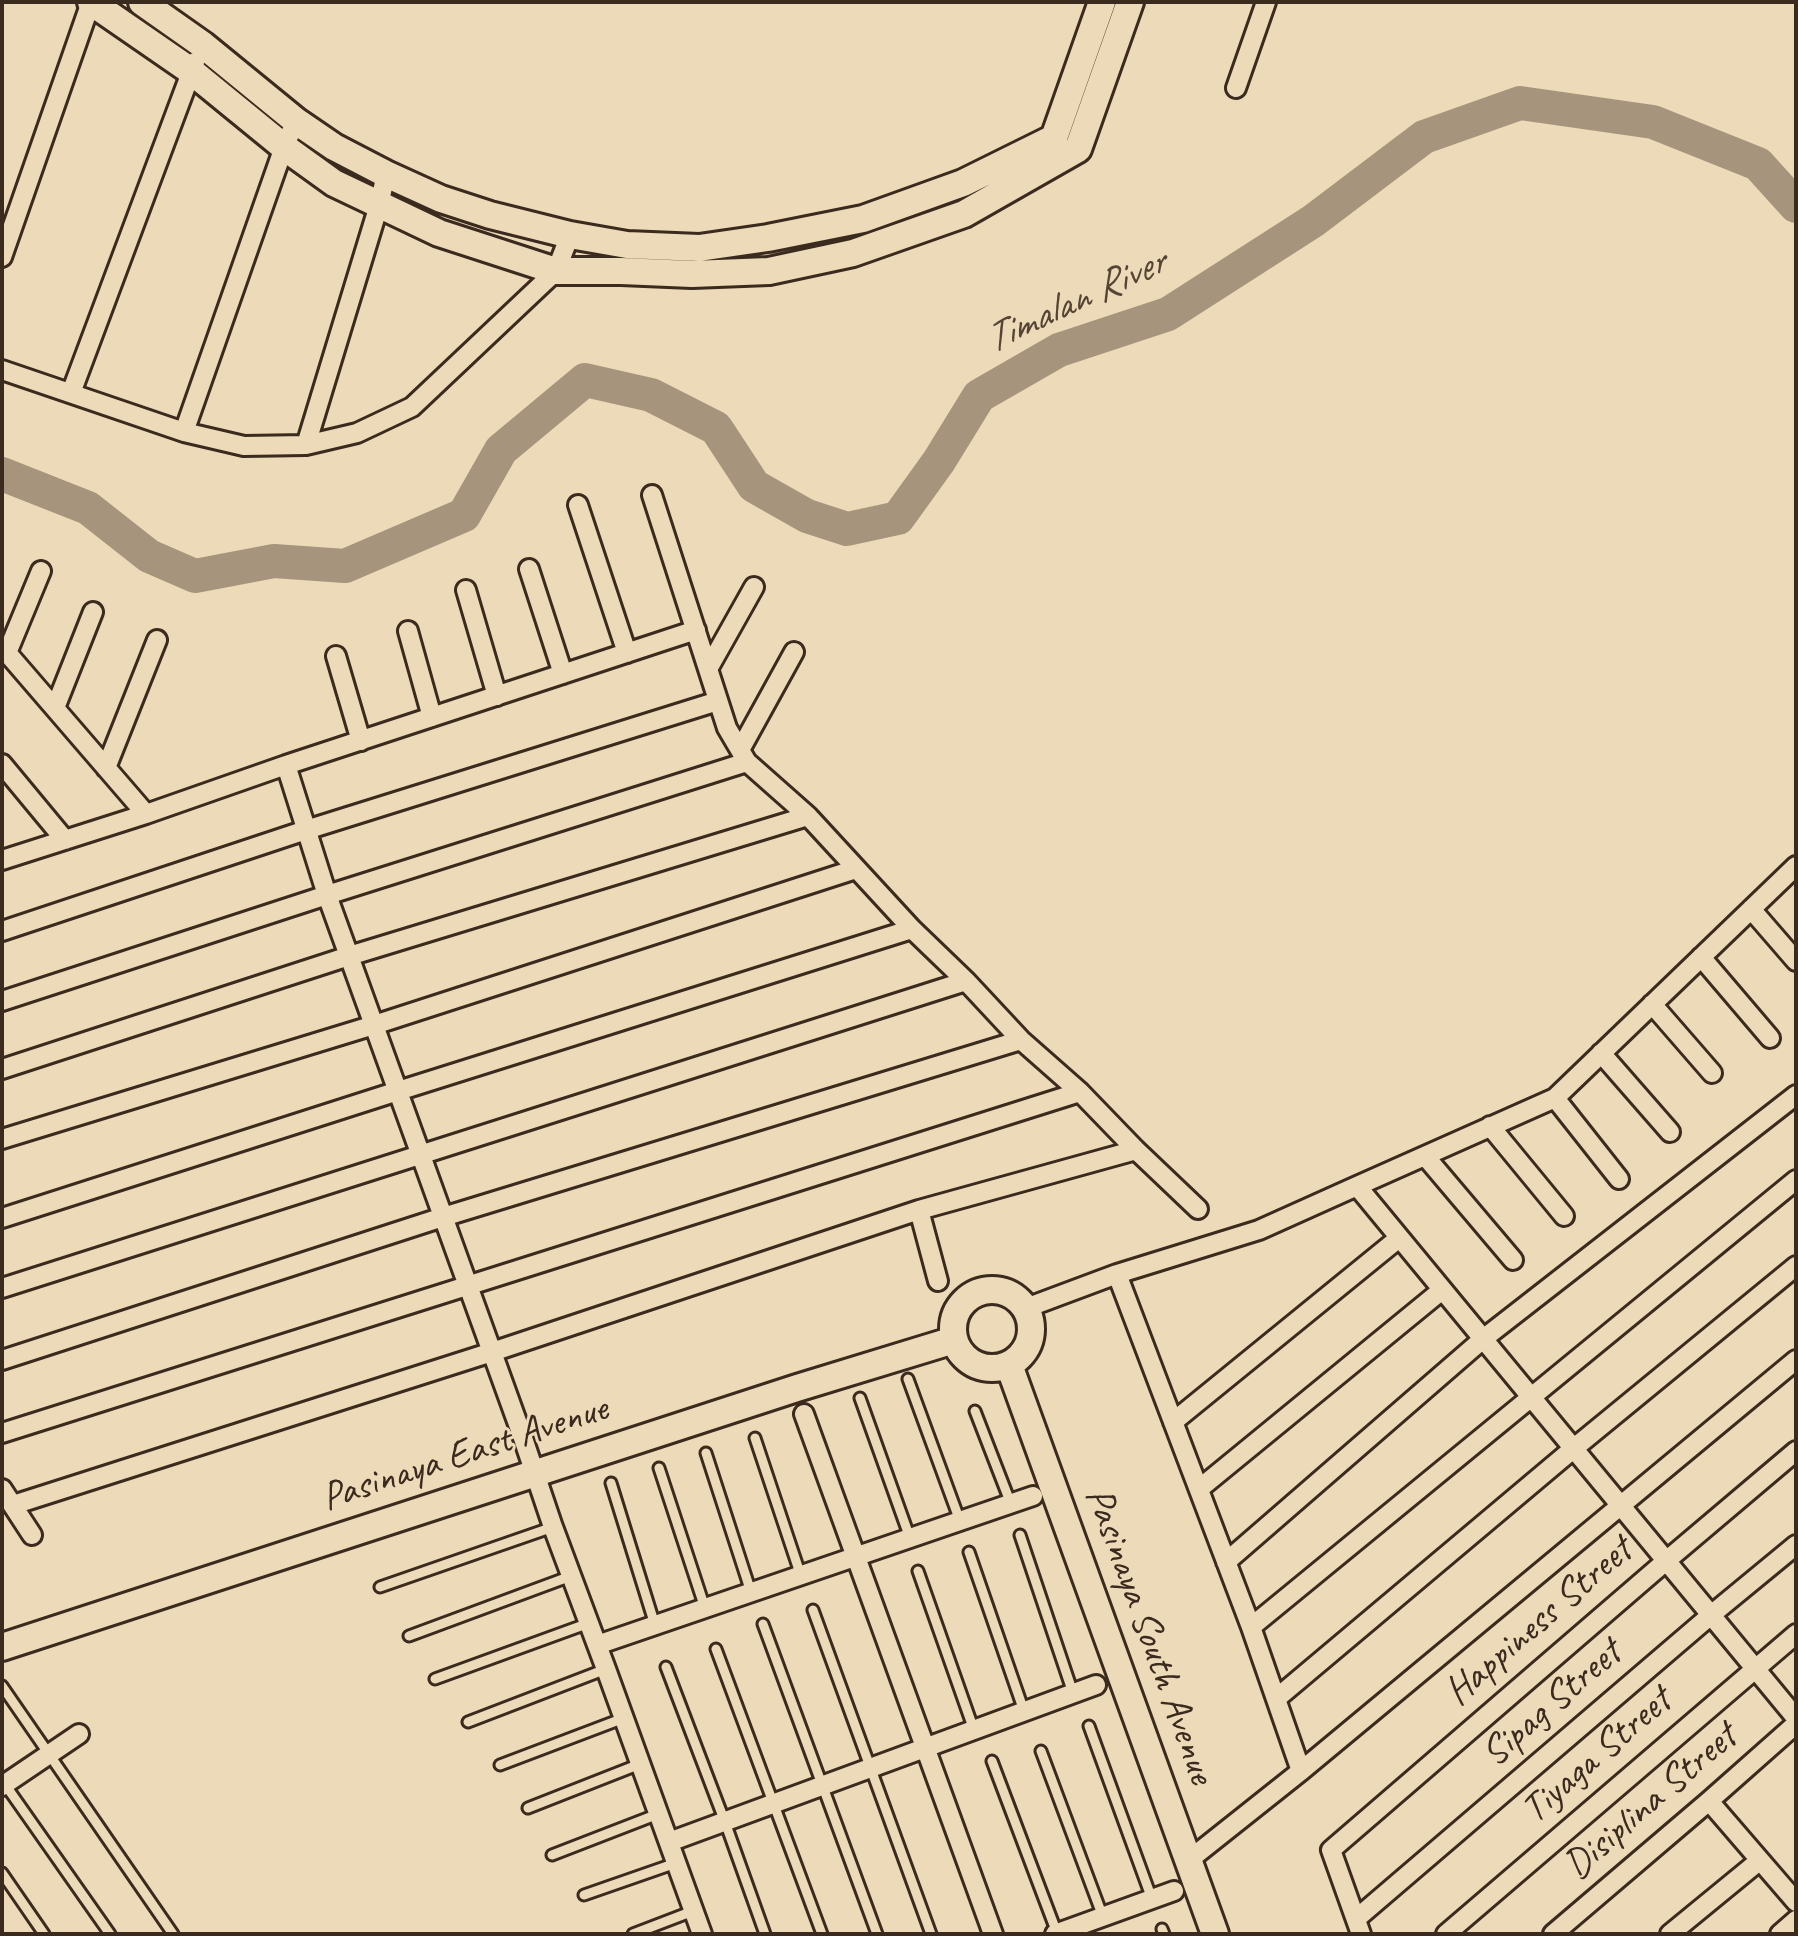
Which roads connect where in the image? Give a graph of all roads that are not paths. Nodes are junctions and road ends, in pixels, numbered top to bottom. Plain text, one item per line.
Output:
1 (91, 2) edge
2 (142, 2) edge
3 (1102, 2) edge
4 (1130, 2) edge
5 (1266, 2) edge
6 (203, 45) junction
7 (191, 71) junction
8 (1236, 88) dead end
9 (296, 121) junction
10 (284, 147) junction
11 (386, 174) junction
12 (379, 205) junction
13 (570, 235) junction
14 (2, 257) edge
15 (556, 271) junction
16 (2, 370) edge
17 (71, 393) junction
18 (184, 432) junction
19 (306, 445) junction
20 (652, 495) dead end
21 (578, 505) dead end
22 (529, 569) dead end
23 (41, 571) dead end
24 (754, 587) dead end
25 (466, 590) dead end
26 (93, 612) dead end
27 (696, 630) junction
28 (408, 631) dead end
29 (157, 640) dead end
30 (5, 650) edge
31 (794, 652) dead end
32 (627, 653) junction
33 (336, 656) dead end
34 (708, 669) junction
35 (563, 674) junction
36 (497, 696) junction
37 (718, 701) junction
38 (55, 708) junction
39 (432, 717) junction
40 (361, 741) junction
41 (744, 756) junction
42 (2, 764) edge
43 (286, 765) junction
44 (106, 768) junction
45 (146, 814) junction
46 (808, 816) junction
47 (306, 830) junction
48 (65, 840) junction
49 (2, 860) edge
50 (1796, 866) edge
51 (856, 869) junction
52 (327, 895) junction
53 (1751, 909) junction
54 (912, 929) junction
55 (2, 931) edge
56 (349, 956) junction
57 (1701, 957) junction
58 (1796, 961) edge
59 (966, 981) junction
60 (2, 1001) edge
61 (1652, 1004) junction
62 (374, 1025) junction
63 (1770, 1038) dead end
64 (1021, 1040) junction
65 (1601, 1053) junction
66 (2, 1069) edge
67 (1712, 1073) dead end
68 (398, 1091) junction
69 (1080, 1092) junction
70 (1796, 1095) edge
71 (1555, 1098) junction
72 (1490, 1126) junction
73 (1670, 1132) dead end
74 (2, 1139) edge
75 (1136, 1150) junction
76 (421, 1153) junction
77 (1425, 1156) junction
78 (1619, 1179) dead end
79 (1796, 1180) edge
80 (1357, 1186) junction
81 (1198, 1209) dead end
82 (919, 1210) junction
83 (1564, 1216) dead end
84 (443, 1217) junction
85 (2, 1218) edge
86 (1399, 1238) junction
87 (1513, 1260) dead end
88 (1796, 1266) edge
89 (1117, 1274) junction
90 (938, 1281) dead end
91 (468, 1284) junction
92 (2, 1288) edge
93 (1442, 1290) junction
94 (1026, 1308) junction
95 (1483, 1339) junction
96 (954, 1340) junction
97 (492, 1352) junction
98 (2, 1360) edge
99 (1796, 1360) edge
100 (1009, 1365) junction
101 (908, 1379) dead end
102 (1530, 1397) junction
103 (860, 1398) dead end
104 (975, 1411) dead end
105 (804, 1414) dead end
106 (1173, 1422) junction
107 (2, 1433) edge
108 (755, 1438) dead end
109 (1573, 1449) junction
110 (1796, 1451) edge
111 (706, 1453) dead end
112 (659, 1468) dead end
113 (536, 1473) junction
114 (611, 1483) dead end
115 (2, 1489) edge
116 (1199, 1489) junction
117 (1033, 1496) dead end
118 (1011, 1504) junction
119 (13, 1505) junction
120 (1621, 1506) junction
121 (960, 1521) junction
122 (553, 1527) junction
123 (32, 1535) dead end
124 (1020, 1535) dead end
125 (910, 1538) junction
126 (1796, 1545) edge
127 (969, 1552) dead end
128 (856, 1557) junction
129 (1666, 1561) junction
130 (1226, 1562) junction
131 (918, 1571) dead end
132 (571, 1576) junction
133 (801, 1576) junction
134 (380, 1587) dead end
135 (751, 1592) junction
136 (705, 1608) junction
137 (813, 1610) dead end
138 (1711, 1615) junction
139 (589, 1623) junction
140 (763, 1624) dead end
141 (655, 1625) junction
142 (1251, 1627) junction
143 (1796, 1634) edge
144 (409, 1636) dead end
145 (597, 1645) junction
146 (2, 1647) edge
147 (716, 1649) dead end
148 (666, 1667) dead end
149 (1755, 1668) junction
150 (606, 1669) junction
151 (435, 1679) dead end
152 (1096, 1685) dead end
153 (2, 1686) edge
154 (1073, 1693) junction
155 (1277, 1698) junction
156 (1024, 1711) junction
157 (624, 1718) junction
158 (1796, 1721) edge
159 (468, 1722) dead end
160 (1089, 1726) dead end
161 (974, 1730) junction
162 (79, 1734) dead end
163 (926, 1748) junction
164 (1041, 1751) dead end
165 (49, 1754) junction
166 (992, 1761) dead end
167 (640, 1764) junction
168 (500, 1765) dead end
169 (870, 1768) junction
170 (1301, 1771) junction
171 (3, 1783) edge
172 (822, 1786) junction
173 (1709, 1801) junction
174 (773, 1804) junction
175 (528, 1808) dead end
176 (658, 1814) junction
177 (725, 1822) junction
178 (669, 1842) junction
179 (552, 1855) dead end
180 (1189, 1860) junction
181 (1759, 1861) junction
182 (676, 1863) junction
183 (2, 1873) edge
184 (1174, 1891) dead end
185 (584, 1895) dead end
186 (1152, 1899) junction
187 (1796, 1902) edge
188 (693, 1911) junction
189 (1103, 1917) junction
190 (1796, 1920) edge
191 (1359, 1927) edge
192 (44, 1934) edge
193 (110, 1934) edge
194 (173, 1934) edge
195 (633, 1934) edge
196 (702, 1934) edge
197 (765, 1934) edge
198 (822, 1934) edge
199 (877, 1934) edge
200 (931, 1934) edge
201 (993, 1934) edge
202 (1056, 1934) edge
203 (1215, 1934) edge
204 (1446, 1934) edge
205 (1553, 1934) edge
206 (1670, 1934) edge
207 (1780, 1934) edge

1 - 7 street
1 - 14 street
2 - 6 street
3 - 13 street
4 - 15 street
5 - 8 street
6 - 7 street
6 - 9 street
7 - 10 street
7 - 17 street
9 - 10 street
9 - 11 street
10 - 12 street
10 - 18 street
11 - 12 street
11 - 13 street
12 - 15 street
12 - 19 street
13 - 15 street
15 - 19 street
16 - 17 street
17 - 18 street
18 - 19 street
20 - 27 street
21 - 32 street
22 - 35 street
23 - 30 street
24 - 34 street
25 - 36 street
26 - 38 street
27 - 32 street
27 - 34 street
28 - 39 street
29 - 44 street
30 - 38 street
31 - 41 street
32 - 35 street
33 - 40 street
34 - 37 street
35 - 36 street
36 - 39 street
37 - 41 street
37 - 47 street
38 - 44 street
39 - 40 street
40 - 43 street
41 - 46 street
41 - 52 street
42 - 48 street
43 - 45 street
43 - 47 street
44 - 45 street
45 - 48 street
46 - 51 street
46 - 56 street
47 - 52 street
47 - 55 street
48 - 49 street
50 - 53 street
51 - 54 street
51 - 62 street
52 - 56 street
52 - 60 street
53 - 57 street
53 - 58 street
54 - 59 street
54 - 68 street
56 - 62 street
56 - 66 street
57 - 61 street
57 - 63 street
59 - 64 street
59 - 76 street
61 - 65 street
61 - 67 street
62 - 68 street
62 - 74 street
64 - 69 street
64 - 84 street
65 - 71 street
65 - 73 street
68 - 76 street
68 - 85 street
69 - 75 street
69 - 91 street
70 - 95 street
71 - 72 street
71 - 78 street
72 - 77 street
72 - 83 street
75 - 81 street
75 - 82 street
76 - 84 street
76 - 92 street
77 - 80 street
77 - 87 street
79 - 102 street
80 - 86 street
80 - 89 street
82 - 90 street
82 - 97 street
84 - 91 street
84 - 98 street
86 - 93 street
86 - 106 street
88 - 109 street
89 - 94 street
89 - 106 street
91 - 97 street
91 - 107 street
93 - 95 street
93 - 116 street
94 - 96 street
94 - 100 street
95 - 102 street
95 - 130 street
96 - 100 street
96 - 113 street, Pasinaya East Avenue
97 - 113 street
97 - 119 street
99 - 120 street
100 - 180 street, Pasinaya South Avenue
101 - 121 lane
102 - 109 street
102 - 142 street
103 - 125 lane
104 - 118 lane
105 - 128 street
106 - 116 street
108 - 133 lane
109 - 120 street
109 - 155 street
110 - 129 street, Happiness Street
111 - 135 lane
112 - 136 lane
113 - 122 street
113 - 146 street, Pasinaya East Avenue
114 - 141 lane
115 - 119 street
116 - 130 street
117 - 118 street
118 - 121 street
119 - 123 street
120 - 129 street
120 - 170 street
121 - 125 street
122 - 132 street
122 - 134 lane
124 - 154 lane
125 - 128 street
126 - 138 street, Sipag Street
127 - 156 lane
128 - 133 street
128 - 163 street
129 - 138 street
129 - 191 street, Happiness Street
130 - 142 street
131 - 161 lane
132 - 139 street
132 - 144 lane
133 - 135 street
135 - 136 street
136 - 141 street
137 - 169 lane
138 - 149 street
138 - 191 street, Sipag Street
139 - 145 street
139 - 151 lane
140 - 172 lane
141 - 145 street
142 - 155 street
143 - 149 street, Tiyaga Street
145 - 150 street
147 - 174 lane
148 - 177 lane
149 - 158 street
149 - 204 street, Tiyaga Street
150 - 157 street
150 - 159 lane
152 - 154 street
153 - 165 lane
154 - 156 street
155 - 170 street
156 - 161 street
157 - 167 street
157 - 168 lane
158 - 173 street, Disiplina Street
160 - 186 lane
161 - 163 street
162 - 165 street
163 - 169 street
163 - 201 street
164 - 189 lane
165 - 171 street
165 - 194 lane
166 - 202 lane
167 - 175 lane
167 - 176 street
169 - 172 street
169 - 200 lane
170 - 180 street
171 - 193 lane
172 - 174 street
172 - 199 lane
173 - 181 street
173 - 205 street, Disiplina Street
174 - 177 street
174 - 198 lane
176 - 178 street
176 - 179 lane
177 - 178 street
177 - 197 lane
178 - 182 street
180 - 203 street, Pasinaya South Avenue
181 - 187 street
181 - 206 street
182 - 185 lane
182 - 188 street
183 - 192 lane
184 - 186 street
186 - 189 street
188 - 195 lane
188 - 196 street
189 - 202 street
190 - 207 street

